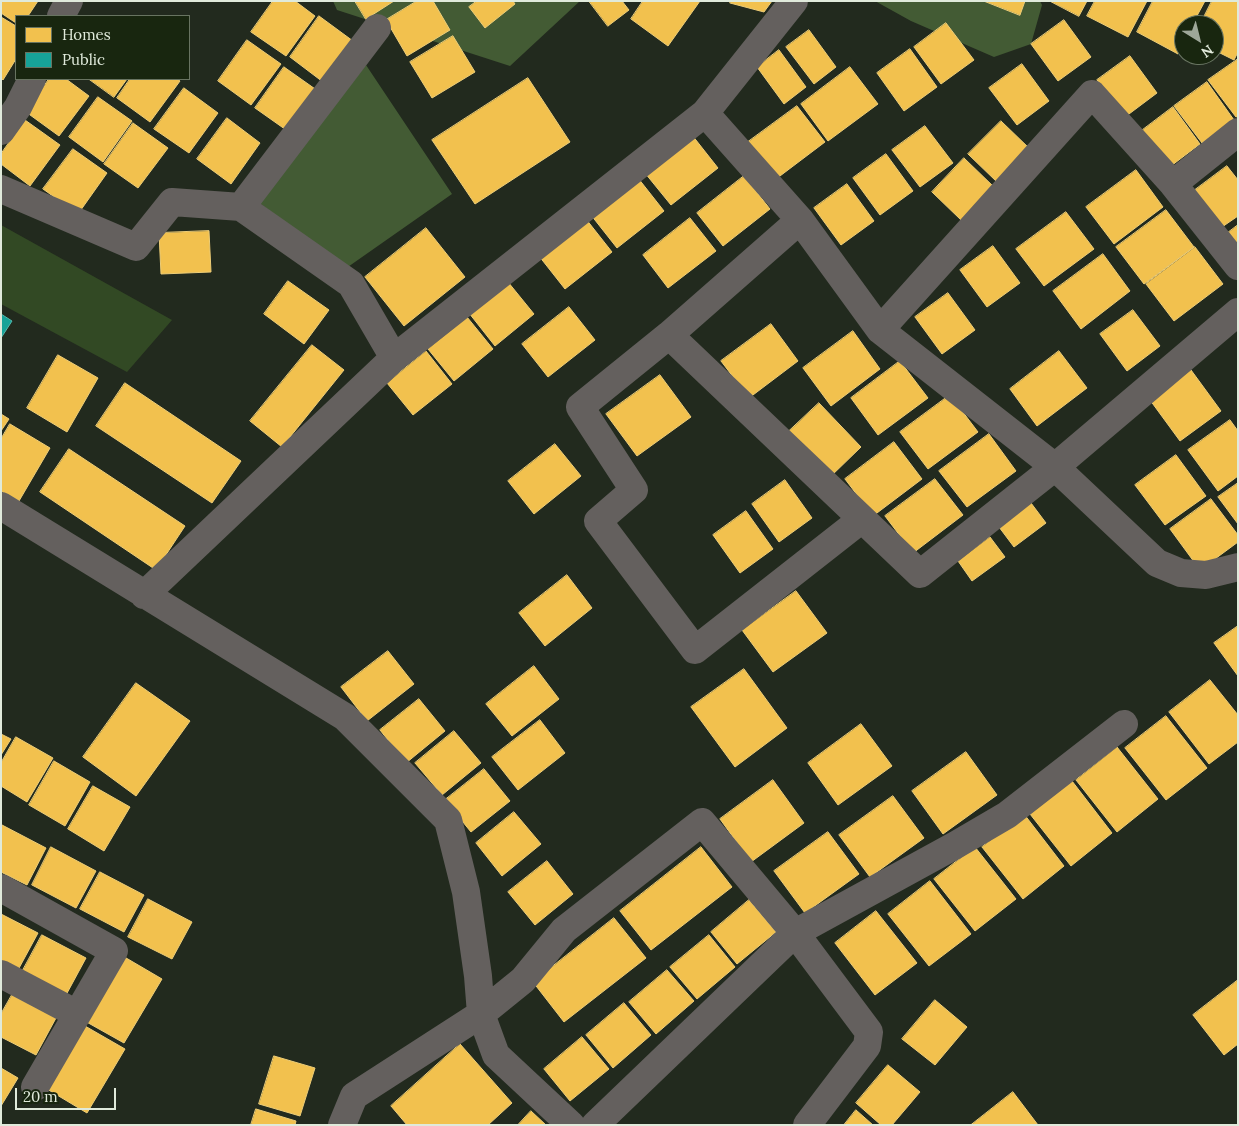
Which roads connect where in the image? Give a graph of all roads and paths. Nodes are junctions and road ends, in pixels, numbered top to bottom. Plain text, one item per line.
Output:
1 (68, 1) edge
2 (794, 1) edge
3 (61, 15) edge
4 (377, 28) dead end
5 (32, 80) edge
6 (705, 113) junction
7 (1, 131) edge
8 (1238, 132) edge
9 (1173, 184) junction
10 (1, 188) edge
11 (241, 207) junction
12 (800, 220) junction
13 (1238, 266) edge
14 (1238, 312) edge
15 (880, 330) junction
16 (670, 335) junction
17 (394, 358) junction
18 (1055, 467) junction
19 (1, 506) edge
20 (862, 519) junction
21 (1238, 567) edge
22 (144, 595) junction
23 (1124, 724) dead end
24 (1, 888) edge
25 (795, 933) junction
26 (1, 974) edge
27 (77, 1014) junction
28 (481, 1014) junction
29 (35, 1087) dead end
30 (342, 1125) edge
31 (571, 1125) edge
32 (595, 1125) edge
33 (807, 1125) edge

1 - 3 street
2 - 6 street
4 - 11 street
5 - 7 street
6 - 12 street
6 - 17 street
8 - 9 street
9 - 13 street
9 - 15 street
10 - 11 street
11 - 17 street
12 - 15 street
12 - 16 street
14 - 18 street
15 - 18 street
16 - 20 street
16 - 20 street
17 - 22 street
18 - 20 street
18 - 21 street
19 - 22 street
22 - 28 street
23 - 25 street
24 - 27 street
25 - 28 street
25 - 32 street
25 - 33 street
26 - 27 street
27 - 29 street
28 - 30 street
28 - 31 street

